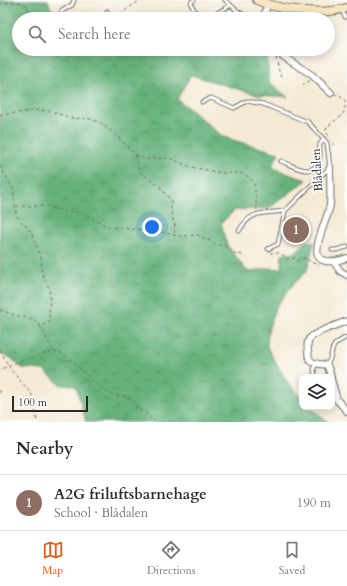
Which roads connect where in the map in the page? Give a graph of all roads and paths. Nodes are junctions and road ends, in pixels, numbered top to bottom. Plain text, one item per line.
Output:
1 (74, 0) edge
2 (141, 0) edge
3 (194, 0) edge
4 (225, 0) edge
5 (257, 0) edge
6 (0, 4) edge
7 (268, 4) junction
8 (231, 5) junction
9 (28, 12) edge
10 (62, 12) edge
11 (123, 12) edge
12 (195, 12) edge
13 (219, 12) edge
14 (240, 12) edge
15 (266, 12) edge
16 (344, 12) edge
17 (277, 56) edge
18 (283, 56) edge
19 (283, 79) dead end
20 (316, 79) junction
21 (302, 85) dead end
22 (331, 92) joint
23 (202, 102) dead end
24 (0, 115) edge
25 (324, 139) junction
26 (328, 148) junction
27 (135, 154) junction
28 (281, 161) dead end
29 (0, 166) edge
30 (330, 167) junction
31 (15, 206) junction
32 (285, 211) junction
33 (258, 214) junction
34 (239, 231) dead end
35 (174, 235) junction
36 (346, 247) edge
37 (268, 249) dead end
38 (332, 250) dead end
39 (269, 253) dead end
40 (244, 255) dead end
41 (347, 258) edge
42 (324, 260) junction
43 (334, 262) junction
44 (347, 274) edge
45 (0, 310) edge
46 (347, 321) edge
47 (40, 326) junction
48 (347, 337) edge
49 (0, 350) edge
50 (53, 351) junction
51 (9, 365) junction
52 (315, 365) junction
53 (327, 365) junction
54 (0, 370) edge
55 (315, 374) edge
56 (330, 374) edge
57 (0, 390) edge
58 (335, 391) edge
59 (0, 393) edge
60 (347, 411) edge
61 (38, 422) edge
62 (155, 422) edge

1 - 10 lane
2 - 11 path
3 - 12 lane
4 - 8 lane
5 - 7 main road
6 - 9 path
7 - 15 street
7 - 16 main road
8 - 13 lane
8 - 14 lane
17 - 19 path
18 - 20 street
20 - 21 path
20 - 22 street
22 - 26 path
23 - 25 lane, Blådalen
24 - 27 path
25 - 26 lane, Blådalen
25 - 28 lane
26 - 30 lane, Blådalen
27 - 33 path
27 - 35 path
29 - 31 path
30 - 32 lane
30 - 42 street, Blådalen
31 - 35 path
31 - 47 path
32 - 33 lane
32 - 37 lane
33 - 34 lane
35 - 40 path
36 - 38 lane
39 - 42 path
41 - 43 street
42 - 43 street
43 - 44 street
45 - 47 path
46 - 52 street
47 - 50 path
48 - 53 lane
49 - 51 path
50 - 51 path
50 - 62 path
51 - 54 path
51 - 61 path
52 - 53 street
52 - 55 lane
53 - 56 street
57 - 59 path
58 - 60 street

